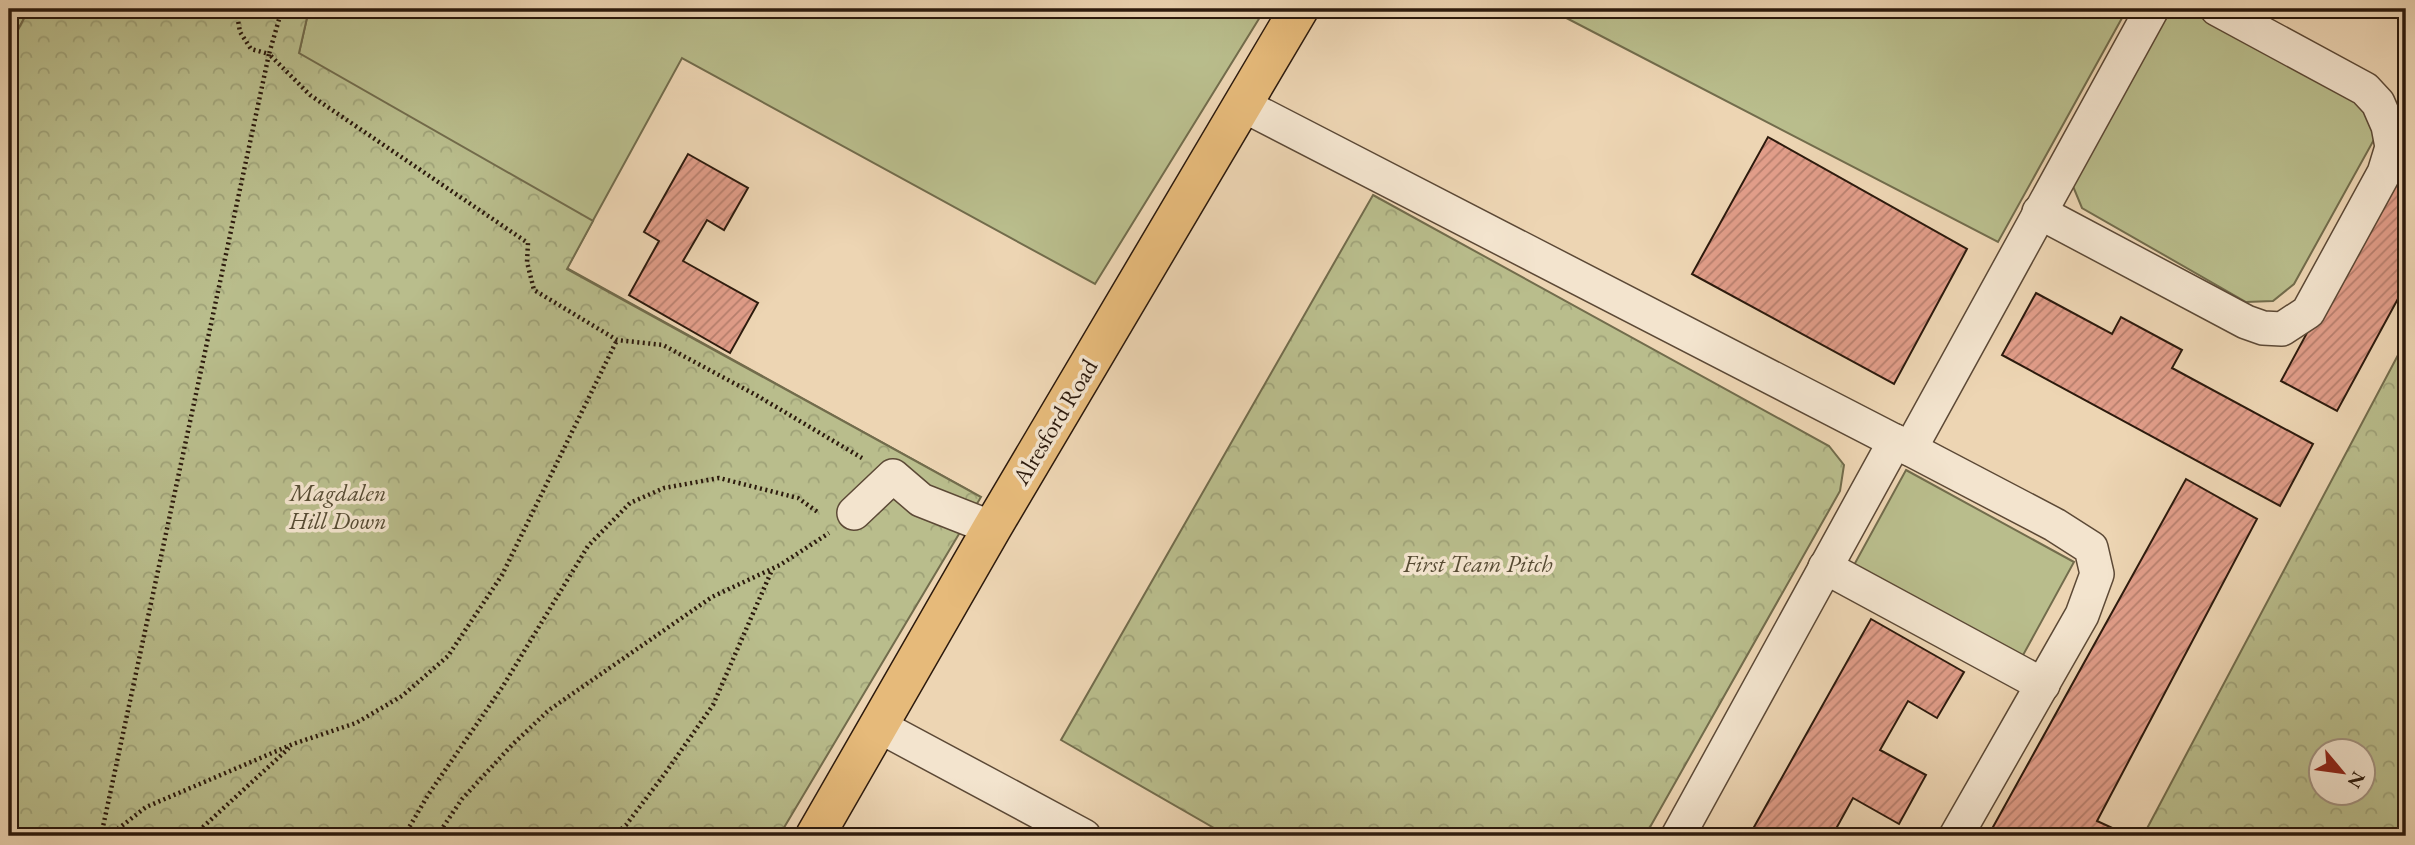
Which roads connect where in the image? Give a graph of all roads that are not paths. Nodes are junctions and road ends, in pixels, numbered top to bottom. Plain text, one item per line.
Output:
1 (1299, 9) edge
2 (2152, 9) edge
3 (2217, 9) edge
4 (1243, 105) junction
5 (2039, 212) junction
6 (1902, 445) junction
7 (847, 519) road end
8 (992, 528) junction
9 (1825, 567) junction
10 (2043, 685) junction
11 (879, 726) junction
12 (815, 836) edge
13 (1084, 836) edge
14 (1678, 836) edge
15 (1956, 836) edge

1 - 4 main road, Alresford Road
2 - 5 lane
3 - 5 lane
4 - 6 lane
4 - 8 main road, Alresford Road
5 - 6 lane
6 - 9 lane
6 - 10 lane
7 - 8 lane
8 - 11 main road, Alresford Road
9 - 10 lane
9 - 14 lane
10 - 15 lane
11 - 12 main road, Alresford Road
11 - 13 lane

